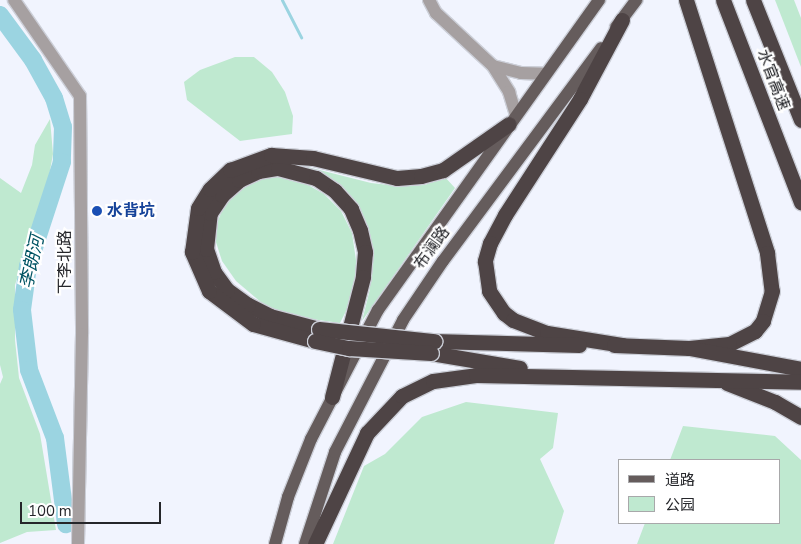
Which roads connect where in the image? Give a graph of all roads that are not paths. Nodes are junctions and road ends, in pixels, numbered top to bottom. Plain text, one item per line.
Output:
1 (14, 0) edge
2 (429, 0) edge
3 (599, 0) edge
4 (636, 0) edge
5 (686, 0) edge
6 (723, 0) edge
7 (753, 0) edge
8 (622, 20) junction
9 (493, 66) junction
10 (544, 74) junction
11 (512, 120) junction
12 (801, 120) edge
13 (801, 202) edge
14 (317, 335) junction
15 (623, 345) junction
16 (432, 347) junction
17 (689, 348) junction
18 (801, 368) edge
19 (559, 376) junction
20 (696, 379) junction
21 (801, 382) edge
22 (332, 397) junction
23 (801, 417) edge
24 (78, 544) edge
25 (275, 544) edge
26 (305, 544) edge
27 (315, 544) edge

1 - 24 street, 下李北路
2 - 9 street
3 - 10 main road, 布澜路
4 - 8 main road, 布澜路
5 - 17 highway
6 - 13 highway, 水官高速
7 - 12 highway, 水官高速
8 - 15 highway
8 - 26 main road, 布澜路
9 - 10 street
9 - 11 street
10 - 11 main road, 布澜路
11 - 14 highway
11 - 22 main road, 布澜路
14 - 16 highway, bridge
14 - 22 highway
15 - 16 highway
15 - 17 highway
16 - 19 highway
17 - 18 highway
19 - 20 highway
19 - 27 highway
20 - 21 highway
20 - 23 highway
22 - 25 main road, 布澜路

